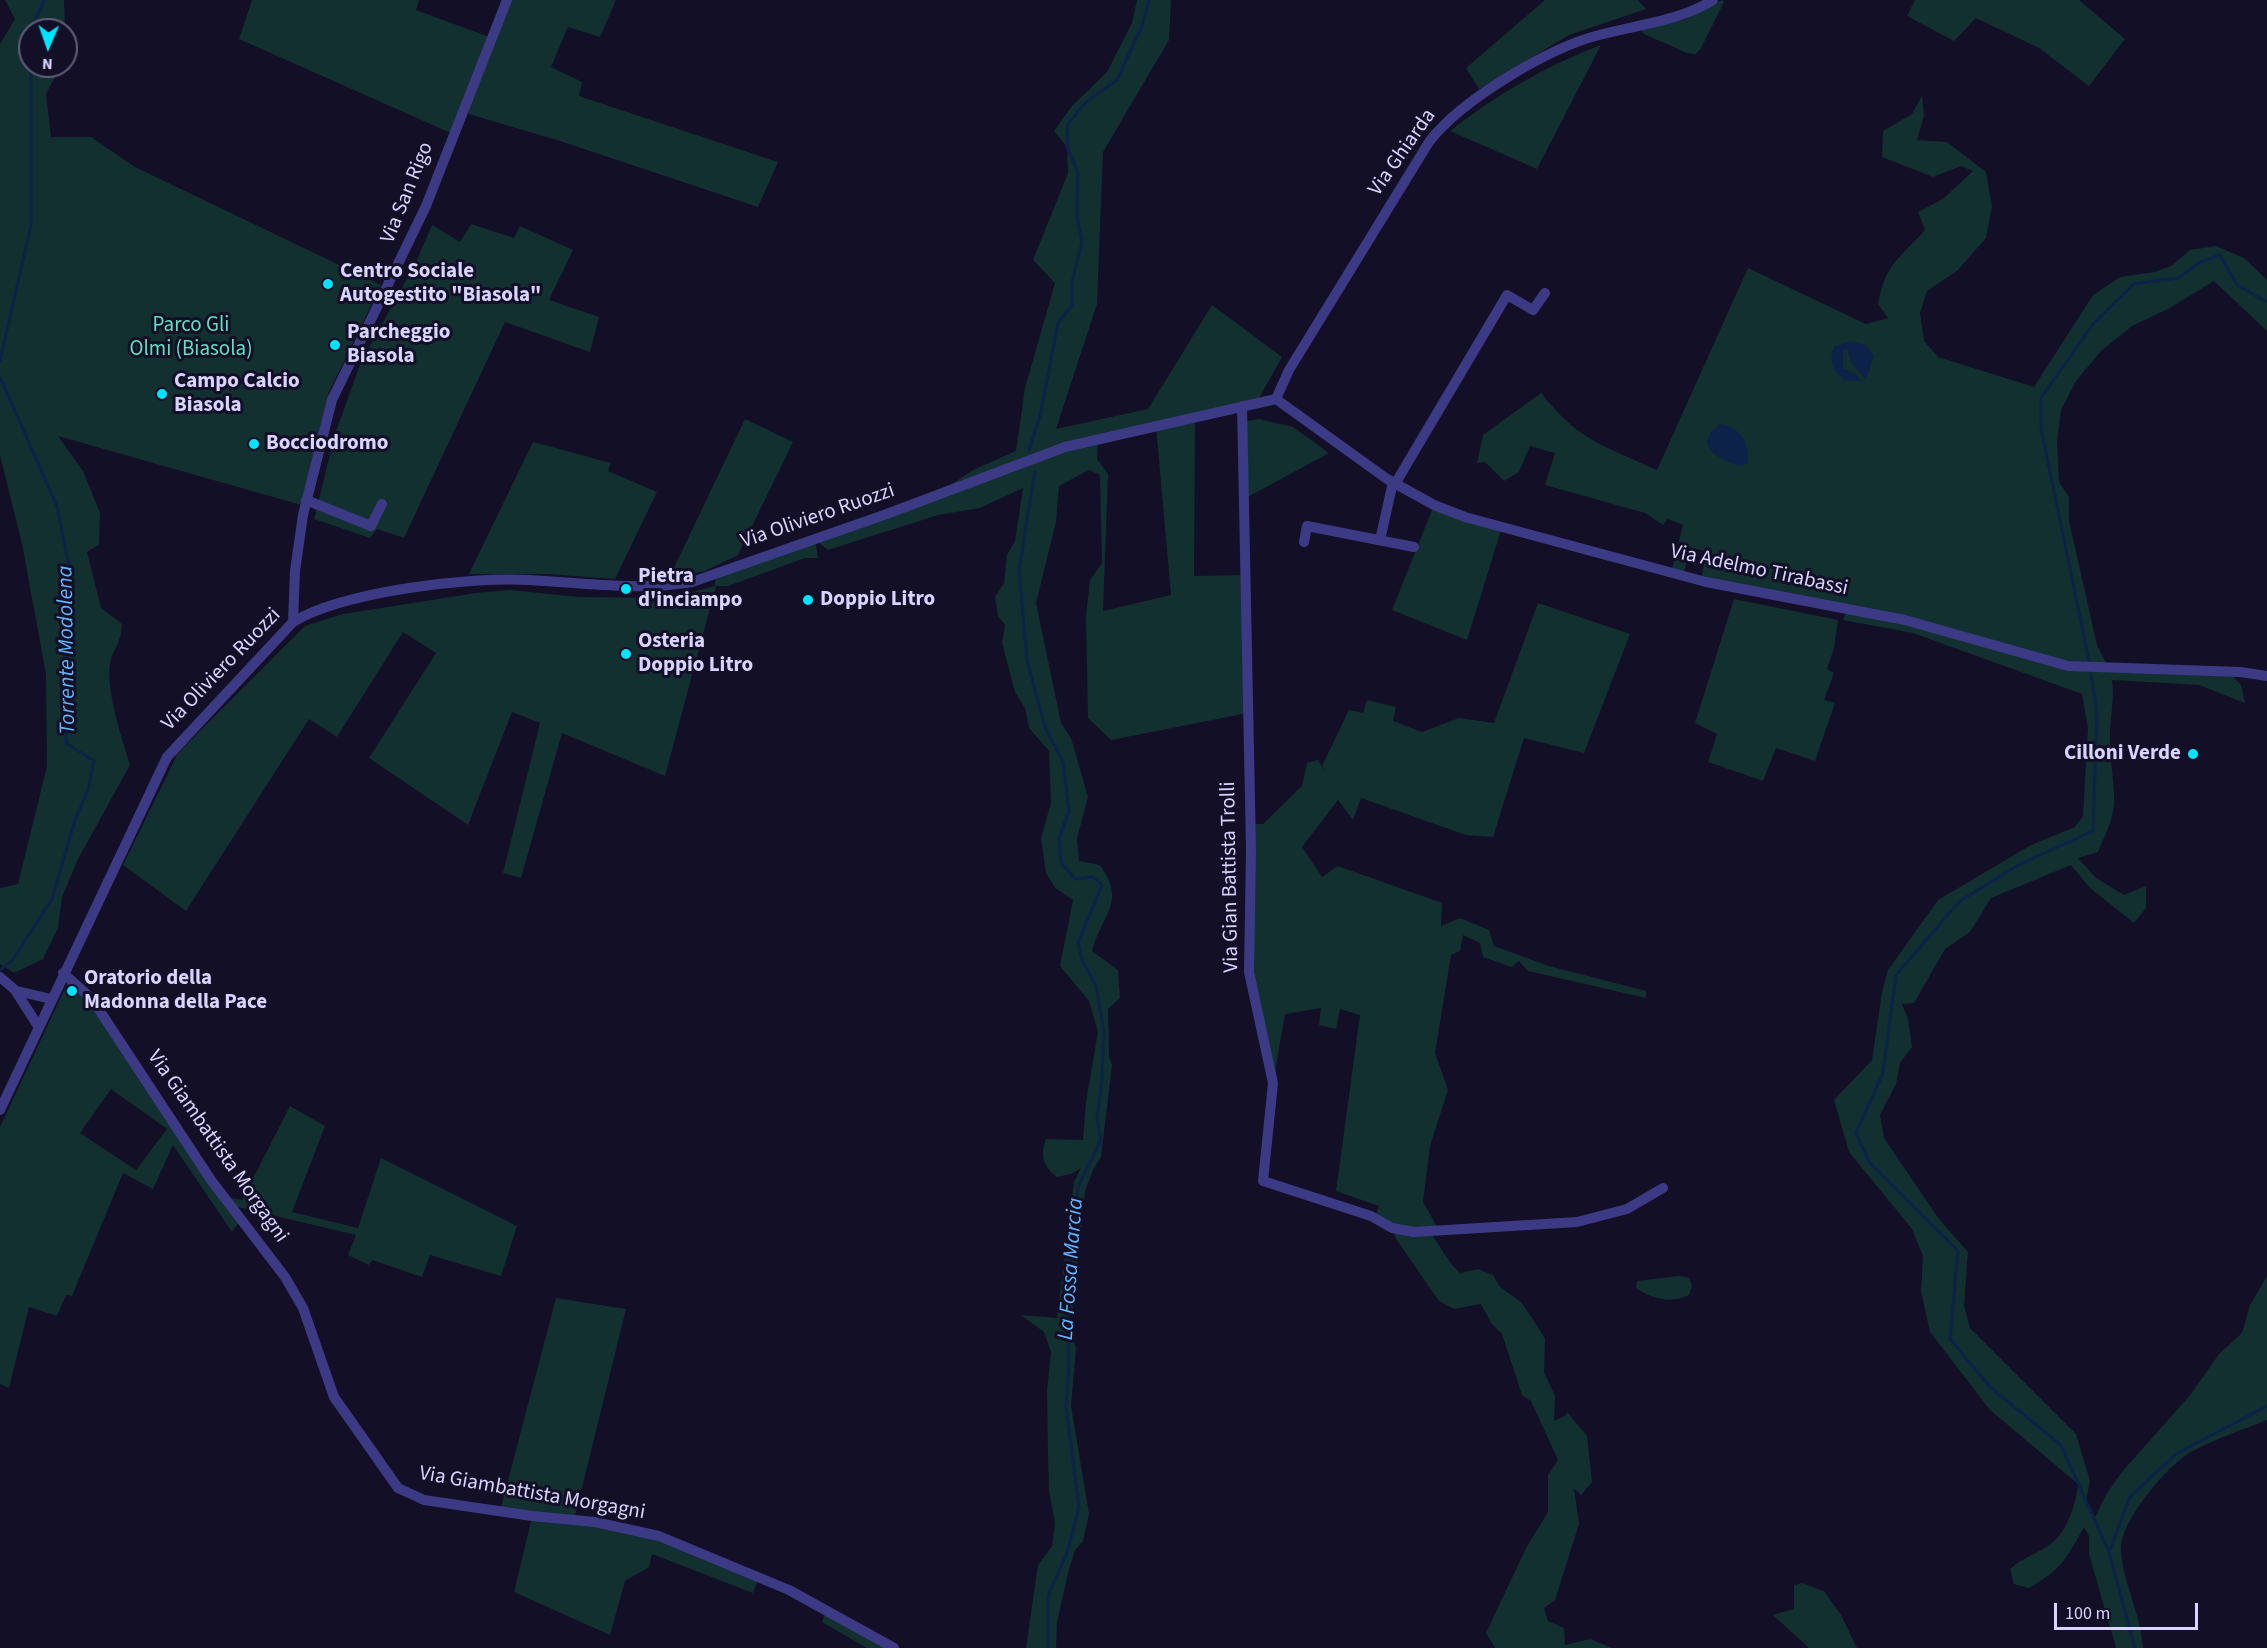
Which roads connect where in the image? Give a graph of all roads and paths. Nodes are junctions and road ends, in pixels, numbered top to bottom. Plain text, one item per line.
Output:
1 (507, 0) edge
2 (1713, 0) edge
3 (1545, 293) dead end
4 (1276, 399) junction
5 (1242, 406) junction
6 (1394, 483) junction
7 (306, 500) junction
8 (382, 504) dead end
9 (1380, 540) junction
10 (1304, 542) dead end
11 (1414, 547) dead end
12 (293, 622) junction
13 (2267, 676) edge
14 (63, 973) junction
15 (0, 977) edge
16 (15, 990) junction
17 (51, 999) junction
18 (39, 1026) junction
19 (0, 1110) edge
20 (1663, 1188) dead end
21 (894, 1648) edge

1 - 7 street, Via San Rigo
2 - 4 street, Via Ghiarda
3 - 6 street
4 - 5 street, Via Oliviero Ruozzi
4 - 6 street, Via Adelmo Tirabassi
5 - 12 street, Via Oliviero Ruozzi
5 - 20 street, Via Gian Battista Trolli
6 - 9 street
6 - 13 street, Via Adelmo Tirabassi
7 - 8 street
7 - 12 street, Via San Rigo
9 - 10 street
9 - 11 street
12 - 14 street, Via Oliviero Ruozzi
14 - 17 street, Via Oliviero Ruozzi
14 - 21 street, Via Giambattista Morgagni
15 - 16 street
16 - 17 street
16 - 18 street
17 - 18 street, Via Oliviero Ruozzi
18 - 19 street, Via Oliviero Ruozzi

